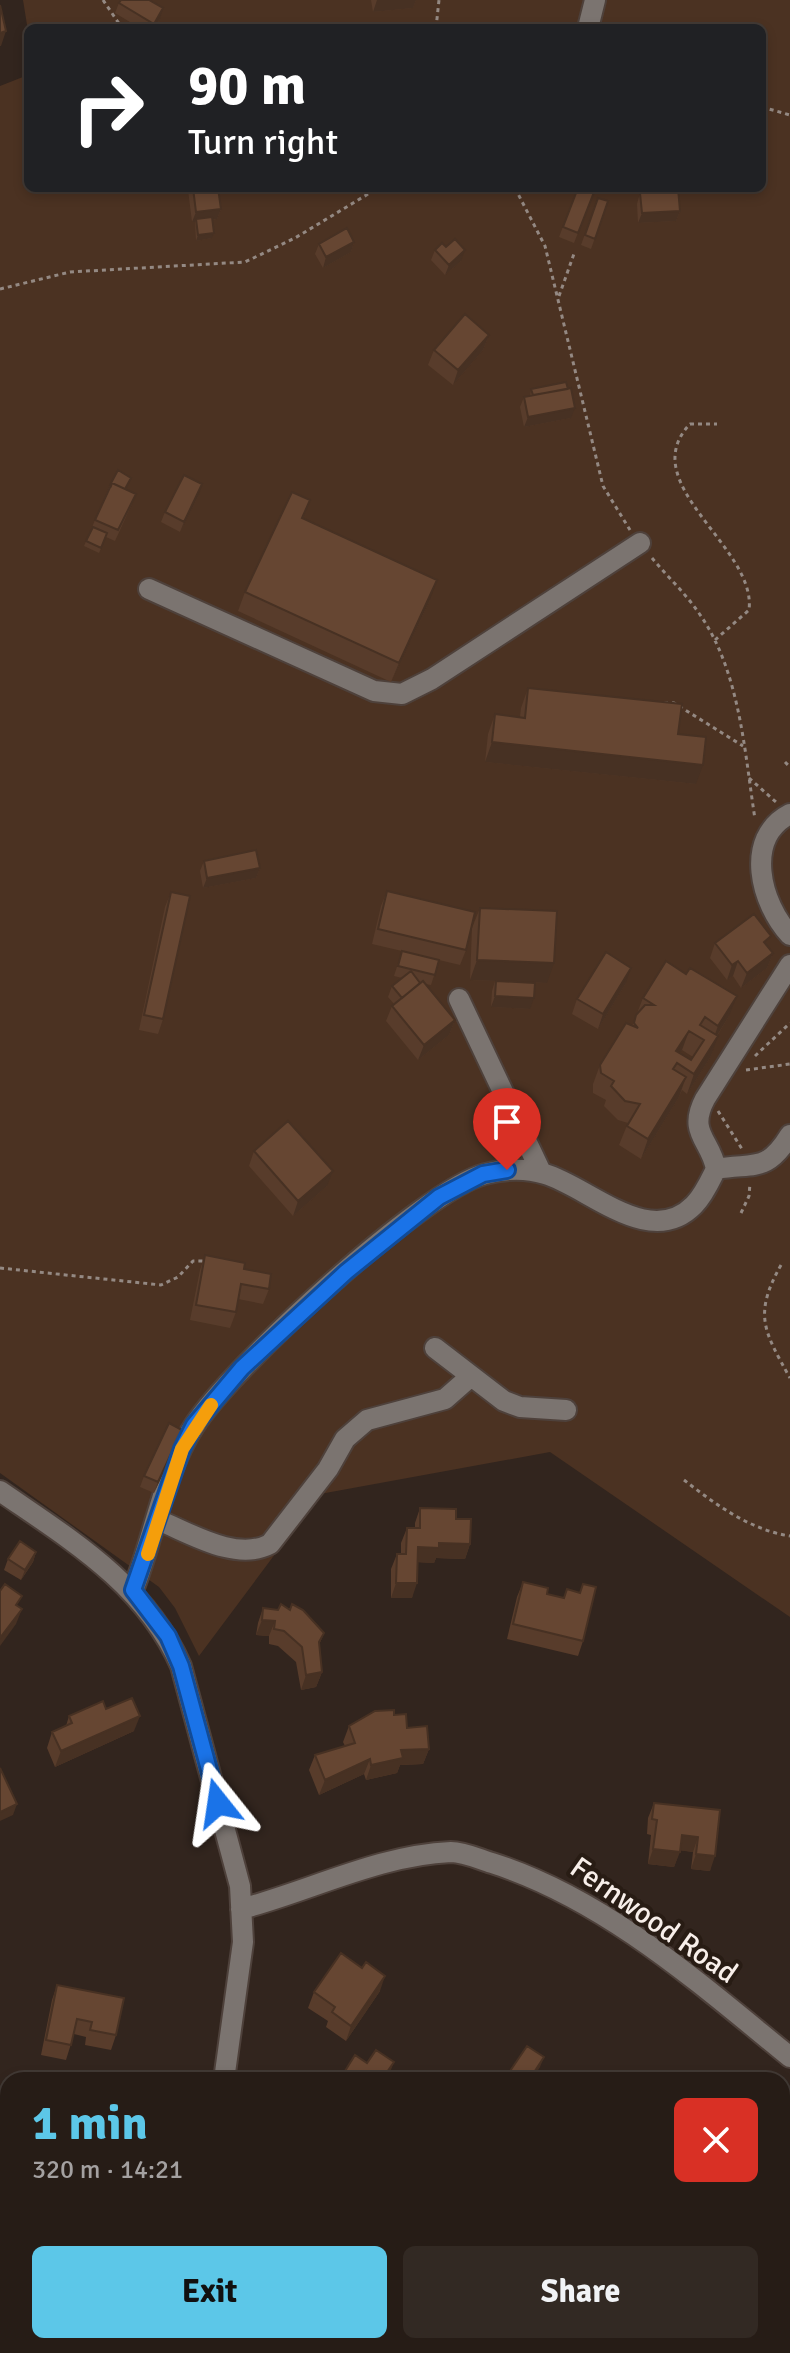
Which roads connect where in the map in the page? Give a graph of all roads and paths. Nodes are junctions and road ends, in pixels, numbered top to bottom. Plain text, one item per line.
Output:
1 (103, 0) edge
2 (439, 0) edge
3 (595, 0) edge
4 (119, 24) edge
5 (436, 24) edge
6 (589, 24) edge
7 (766, 108) edge
8 (790, 115) edge
9 (371, 192) edge
10 (517, 192) edge
11 (575, 251) dead end
12 (0, 289) edge
13 (558, 298) junction
14 (717, 424) dead end
15 (640, 543) junction
16 (149, 589) dead end
17 (715, 640) junction
18 (654, 705) edge
19 (743, 746) junction
20 (785, 762) dead end
21 (790, 767) edge
22 (748, 777) junction
23 (783, 808) edge
24 (756, 828) dead end
25 (790, 935) edge
26 (790, 965) edge
27 (459, 999) dead end
28 (790, 1023) edge
29 (790, 1064) edge
30 (790, 1135) edge
31 (716, 1169) junction
32 (541, 1172) junction
33 (218, 1264) edge
34 (781, 1265) dead end
35 (0, 1268) edge
36 (435, 1348) dead end
37 (470, 1377) junction
38 (790, 1378) edge
39 (566, 1410) dead end
40 (684, 1480) dead end
41 (0, 1491) edge
42 (158, 1520) junction
43 (790, 1536) edge
44 (133, 1590) junction
45 (241, 1909) junction
46 (790, 2057) edge
47 (225, 2072) edge

1 - 4 path
2 - 5 path
3 - 6 street
7 - 8 path
9 - 12 path
10 - 13 path
11 - 13 path
13 - 15 path
14 - 17 path
15 - 16 street
15 - 17 path
17 - 19 path
18 - 19 path
19 - 22 path
20 - 21 path
22 - 23 path
22 - 24 path
23 - 25 street
26 - 31 street
27 - 32 street
28 - 29 path
30 - 31 street
31 - 32 street
32 - 42 street
33 - 35 path
34 - 38 path
36 - 37 street
37 - 39 street
37 - 42 street
40 - 43 path
41 - 44 street
42 - 44 street
44 - 45 street
45 - 46 street, Fernwood Road
45 - 47 street

